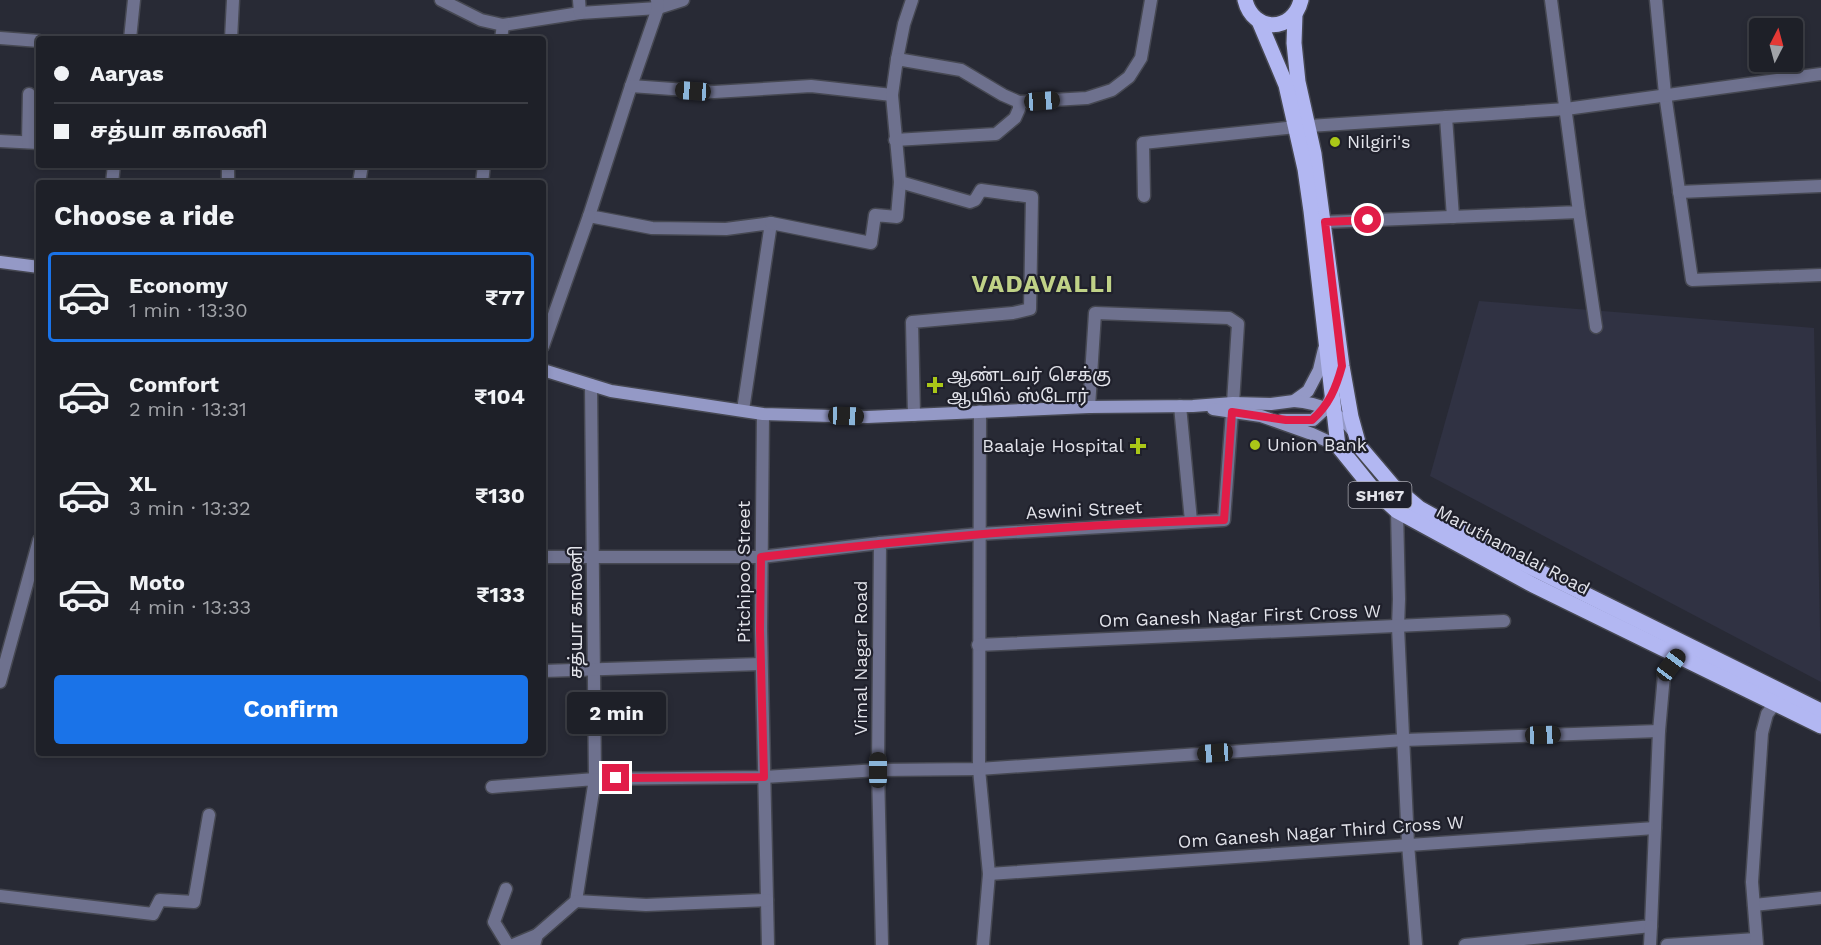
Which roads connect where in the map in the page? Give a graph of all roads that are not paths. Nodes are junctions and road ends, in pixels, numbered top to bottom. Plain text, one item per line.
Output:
1 (134, 0) edge
2 (233, 0) edge
3 (441, 0) edge
4 (579, 0) edge
5 (683, 0) edge
6 (912, 0) edge
7 (1151, 0) edge
8 (1245, 0) edge
9 (1551, 0) edge
10 (1656, 0) edge
11 (658, 4) edge
12 (1298, 7) edge
13 (580, 13) junction
14 (1259, 21) junction
15 (503, 26) junction
16 (130, 36) edge
17 (231, 36) edge
18 (501, 36) edge
19 (0, 38) edge
20 (36, 41) edge
21 (897, 59) junction
22 (1821, 74) edge
23 (631, 86) junction
24 (29, 94) dead end
25 (1665, 94) junction
26 (892, 95) junction
27 (1019, 102) junction
28 (1566, 109) junction
29 (1446, 117) junction
30 (1302, 127) junction
31 (895, 140) junction
32 (0, 141) edge
33 (33, 143) edge
34 (900, 182) junction
35 (1821, 186) edge
36 (1679, 192) junction
37 (1144, 196) dead end
38 (1578, 212) junction
39 (589, 216) junction
40 (1453, 218) junction
41 (1325, 222) junction
42 (771, 223) junction
43 (0, 262) edge
44 (36, 267) edge
45 (1821, 275) edge
46 (1596, 327) dead end
47 (546, 338) edge
48 (1326, 339) junction
49 (1342, 366) junction
50 (546, 371) edge
51 (591, 385) junction
52 (1294, 401) junction
53 (1180, 406) junction
54 (1330, 406) junction
55 (1089, 407) junction
56 (1232, 407) junction
57 (743, 410) junction
58 (980, 411) junction
59 (763, 414) junction
60 (914, 415) junction
61 (1261, 416) junction
62 (1354, 433) junction
63 (1338, 446) junction
64 (1397, 511) junction
65 (1191, 521) junction
66 (979, 534) junction
67 (880, 543) junction
68 (36, 551) edge
69 (546, 557) edge
70 (594, 557) junction
71 (761, 557) junction
72 (1504, 621) dead end
73 (1398, 627) junction
74 (978, 645) junction
75 (1685, 650) junction
76 (761, 664) junction
77 (594, 669) junction
78 (546, 670) edge
79 (1, 677) edge
80 (1779, 698) junction
81 (1821, 711) edge
82 (1821, 726) edge
83 (1659, 731) junction
84 (1404, 740) junction
85 (980, 769) junction
86 (878, 770) junction
87 (764, 777) junction
88 (595, 779) junction
89 (492, 788) dead end
90 (209, 815) dead end
91 (1656, 828) junction
92 (1408, 844) junction
93 (989, 874) junction
94 (506, 889) dead end
95 (0, 896) edge
96 (1821, 898) edge
97 (767, 900) junction
98 (576, 901) junction
99 (1754, 905) junction
100 (1651, 926) junction
101 (536, 940) edge
102 (1757, 942) edge
103 (511, 945) edge
104 (768, 945) edge
105 (882, 945) edge
106 (983, 945) edge
107 (1416, 945) edge
108 (1465, 945) edge
109 (1650, 945) edge
110 (1667, 945) edge

1 - 16 street
2 - 17 street
3 - 15 street
4 - 13 street
5 - 11 street
6 - 21 street
7 - 27 street
8 - 14 main road, Maruthamalai Road
9 - 28 street
10 - 25 street
11 - 13 street
11 - 23 street
12 - 14 main road
12 - 30 main road, Maruthamalai Road / SH167
13 - 15 street
14 - 30 main road, Maruthamalai Road / SH167
15 - 18 street
19 - 20 street
21 - 26 street
21 - 27 street
22 - 25 street
23 - 26 street
23 - 39 street
24 - 33 street
25 - 28 street
25 - 36 street
26 - 31 street
27 - 31 street
28 - 29 street
28 - 38 street
29 - 30 street
29 - 40 street
30 - 37 street
30 - 41 main road, Maruthamalai Road / SH167
30 - 48 main road, Maruthamalai Road / SH167
31 - 34 street
32 - 33 street
34 - 42 street
34 - 60 street
35 - 36 street
36 - 45 street
38 - 40 street
38 - 46 street
39 - 42 street
39 - 47 street
40 - 41 street
41 - 49 main road, Maruthamalai Road / SH167
42 - 57 street
43 - 44 main road
48 - 52 main road
48 - 54 main road, Maruthamalai Road / SH167
49 - 54 main road
49 - 62 main road, Maruthamalai Road / SH167
50 - 51 main road
51 - 57 main road
51 - 70 street, சத்யா காலனி
52 - 54 main road
52 - 56 main road
53 - 55 main road
53 - 56 main road
53 - 65 street
54 - 61 main road
54 - 62 main road
54 - 63 main road, Maruthamalai Road / SH167
55 - 56 street
55 - 58 main road
56 - 61 main road
56 - 65 street, Aswini Street
57 - 59 main road
58 - 60 main road
58 - 66 street
59 - 60 main road
59 - 71 street, Pitchipoo Street
61 - 63 main road
62 - 75 main road, Maruthamalai Road / SH167
63 - 64 main road, Maruthamalai Road / SH167
64 - 73 street
64 - 75 main road, Maruthamalai Road / SH167
65 - 66 street, Aswini Street
66 - 67 street
66 - 74 street
67 - 71 street
67 - 86 street, Vimal Nagar Road
68 - 79 street
69 - 70 street
70 - 71 street
70 - 77 street, சத்யா காலனி
71 - 76 street, Pitchipoo Street
72 - 73 street, Om Ganesh Nagar First Cross W
73 - 74 street, Om Ganesh Nagar First Cross W
73 - 84 street
74 - 85 street
75 - 80 main road, Maruthamalai Road / SH167
75 - 83 street
76 - 77 street
76 - 87 street, Pitchipoo Street
77 - 78 street
77 - 88 street, சத்யா காலனி
80 - 81 main road, Maruthamalai Road / SH167
80 - 82 main road, Maruthamalai Road / SH167
80 - 99 street
83 - 84 street
83 - 91 street
84 - 85 street
84 - 92 street
85 - 86 street
85 - 93 street
86 - 87 street
86 - 105 street, Vimal Nagar Road
87 - 88 street
87 - 97 street, Pitchipoo Street
88 - 89 street
88 - 98 street, சத்யா காலனி
90 - 95 street
91 - 92 street, Om Ganesh Nagar Third Cross W
91 - 100 street
92 - 93 street, Om Ganesh Nagar Third Cross W
92 - 107 street
93 - 106 street
94 - 103 street
96 - 99 street
97 - 98 street
97 - 104 street, Pitchipoo Street
98 - 101 street
99 - 102 street
100 - 108 street
100 - 109 street
101 - 103 street
102 - 110 street

